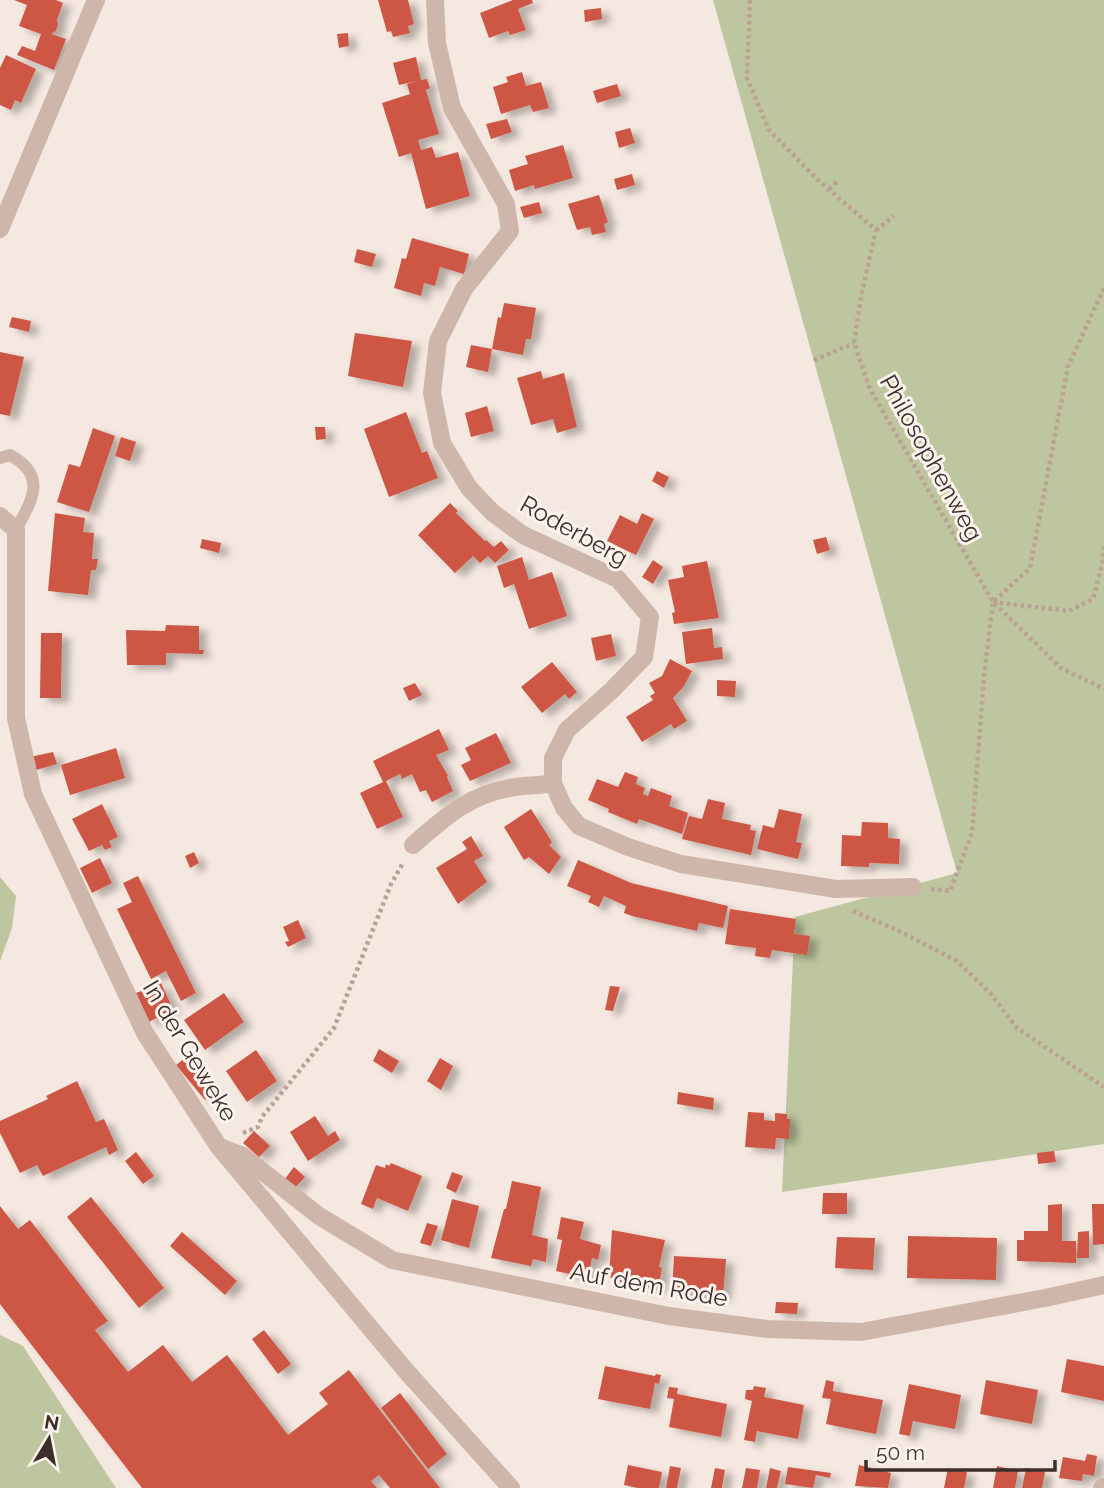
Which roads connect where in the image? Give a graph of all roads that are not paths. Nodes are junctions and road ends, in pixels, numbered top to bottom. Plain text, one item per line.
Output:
1 (96, 0) edge
2 (435, 0) edge
3 (0, 229) edge
4 (0, 458) edge
5 (0, 516) edge
6 (16, 530) junction
7 (553, 783) junction
8 (413, 845) road end
9 (913, 887) road end
10 (219, 1147) junction
11 (1104, 1284) edge
12 (511, 1488) edge

1 - 3 street
2 - 7 street, Roderberg
4 - 6 lane
5 - 6 street
6 - 10 street, In der Geweke
7 - 8 street
7 - 9 street
10 - 11 street, Auf dem Rode
10 - 12 street, In der Geweke

